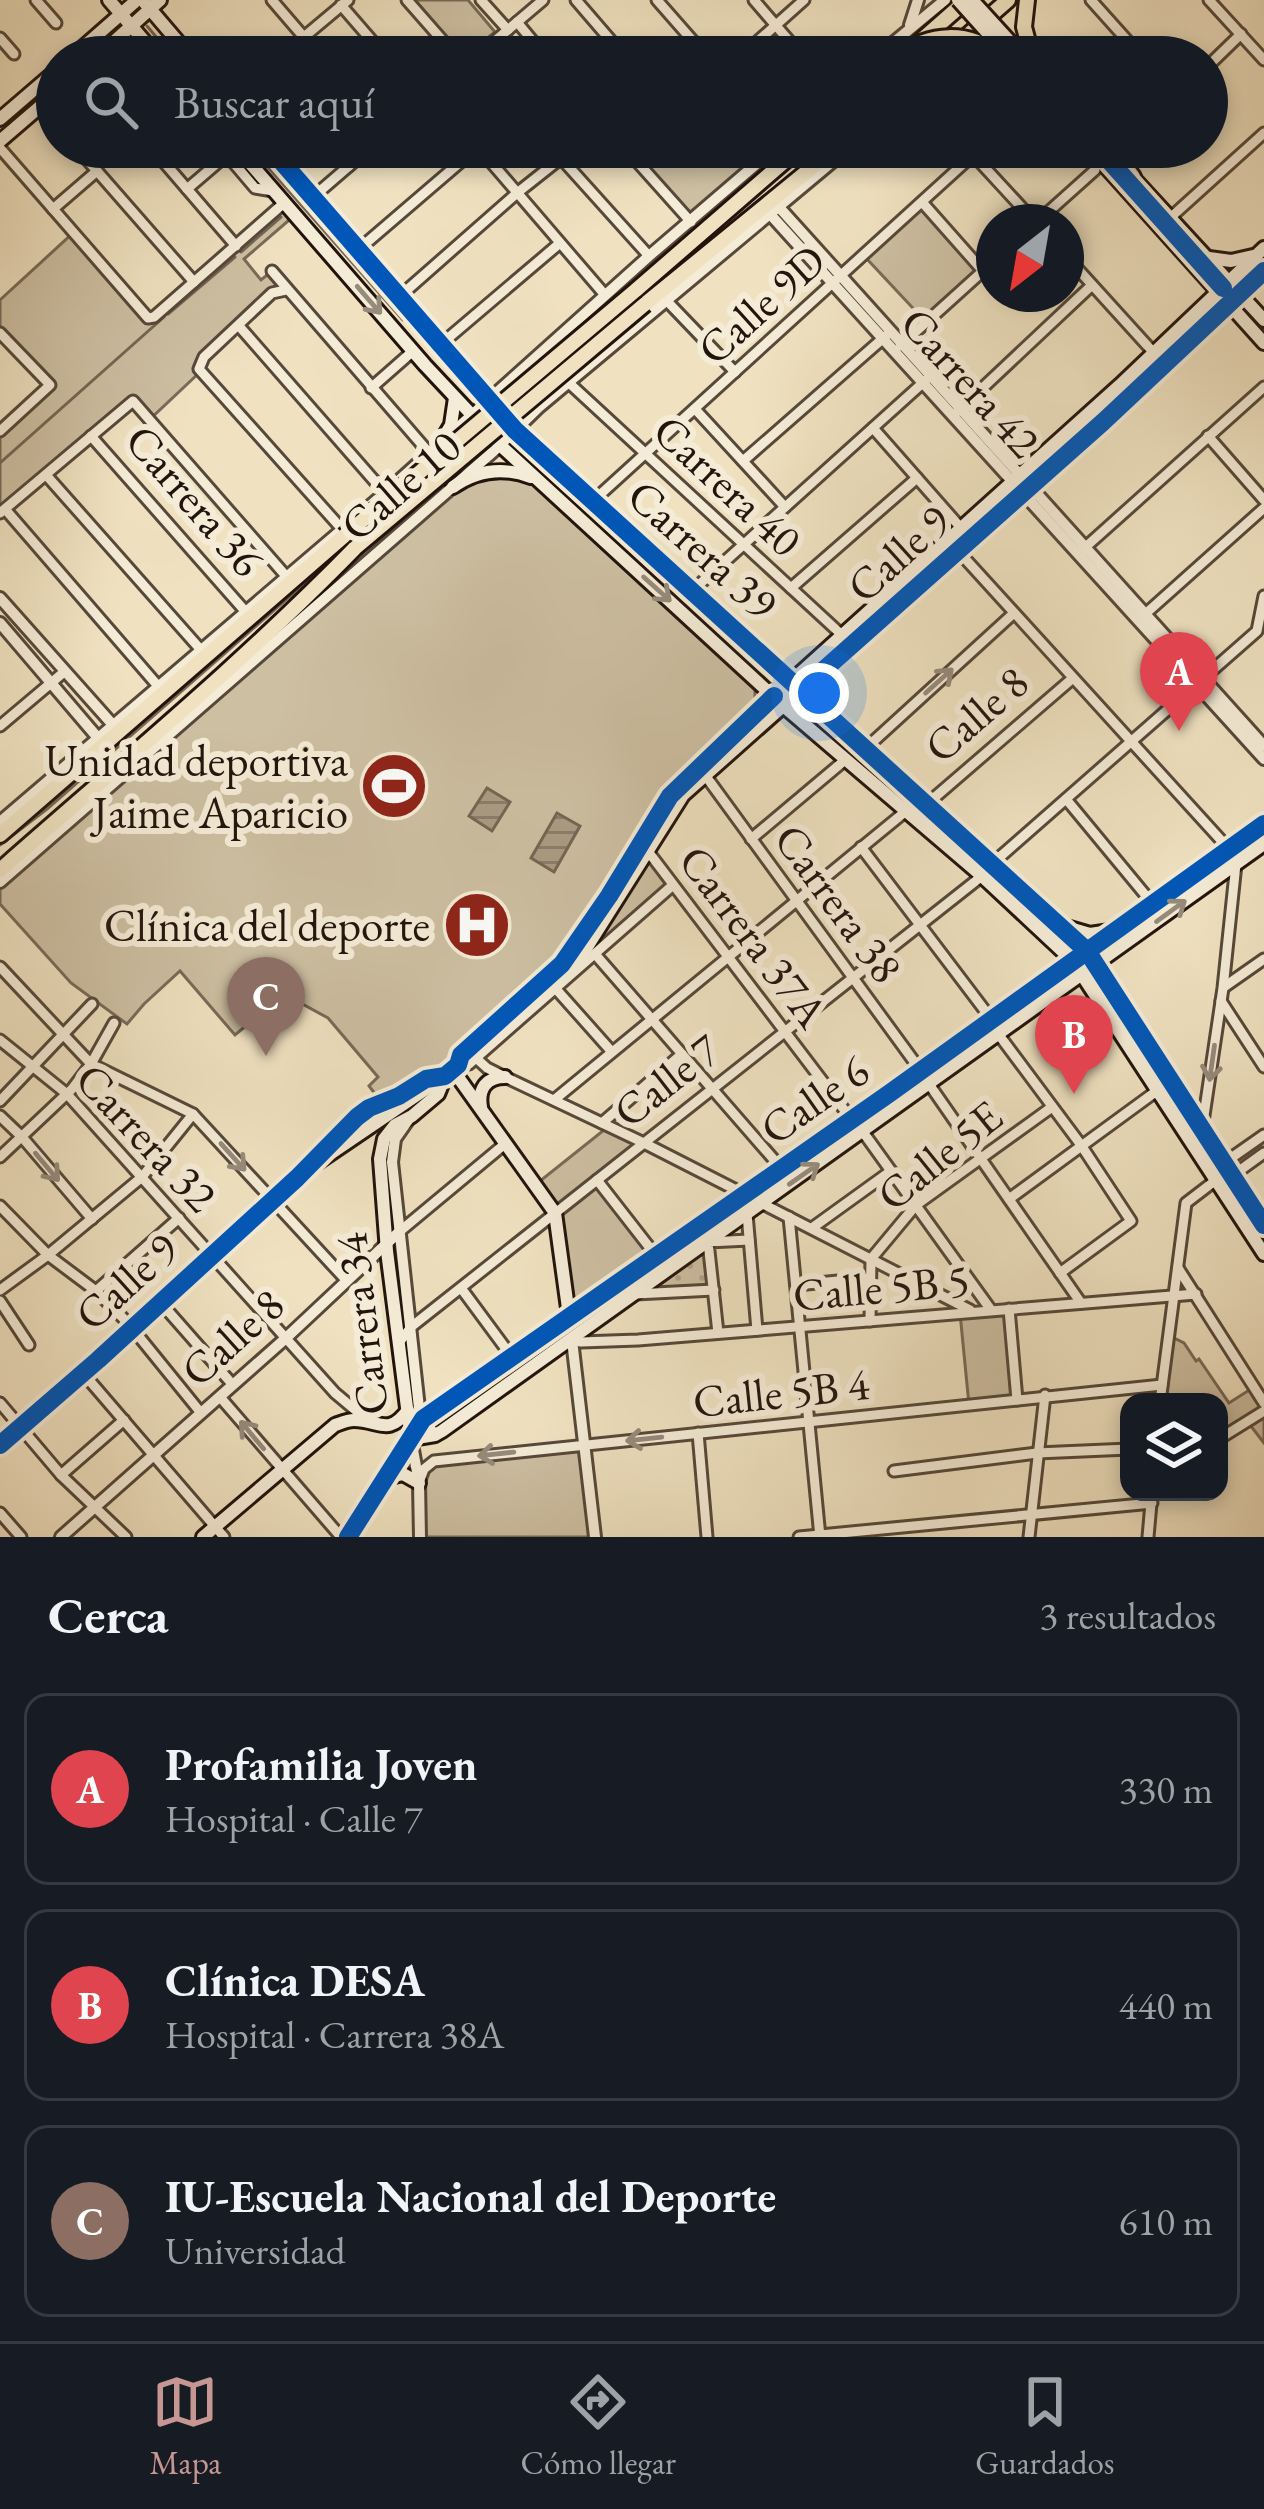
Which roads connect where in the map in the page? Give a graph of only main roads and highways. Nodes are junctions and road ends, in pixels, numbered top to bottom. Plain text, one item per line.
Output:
1 (108, 0) edge
2 (966, 0) edge
3 (1008, 0) edge
4 (1027, 0) edge
5 (139, 9) edge
6 (106, 28) junction
7 (97, 36) edge
8 (120, 36) edge
9 (168, 36) edge
10 (924, 36) edge
11 (967, 36) edge
12 (991, 36) edge
13 (1005, 36) edge
14 (1025, 36) edge
15 (36, 88) edge
16 (36, 111) edge
17 (5, 115) edge
18 (0, 145) edge
19 (251, 168) edge
20 (287, 168) edge
21 (766, 168) edge
22 (777, 168) edge
23 (812, 168) edge
24 (1106, 168) edge
25 (1118, 168) edge
26 (1130, 184) junction
27 (1262, 250) edge
28 (1204, 255) junction
29 (665, 264) junction
30 (1264, 271) edge
31 (1229, 282) junction
32 (1217, 293) junction
33 (1240, 294) junction
34 (640, 297) junction
35 (1229, 305) junction
36 (1264, 320) edge
37 (1205, 327) junction
38 (1260, 339) edge
39 (1120, 385) junction
40 (455, 398) junction
41 (488, 401) junction
42 (1108, 417) junction
43 (1073, 427) junction
44 (489, 434) junction
45 (439, 446) road end
46 (540, 481) junction
47 (1021, 484) junction
48 (448, 491) road end
49 (343, 537) junction
50 (616, 551) junction
51 (653, 556) junction
52 (319, 557) junction
53 (290, 573) road end
54 (321, 583) junction
55 (311, 609) road end
56 (751, 674) junction
57 (223, 685) road end
58 (795, 687) junction
59 (200, 693) junction
60 (779, 700) junction
61 (750, 719) junction
62 (1264, 824) edge
63 (0, 835) edge
64 (966, 838) junction
65 (1261, 846) edge
66 (1226, 852) junction
67 (964, 861) junction
68 (0, 870) edge
69 (1206, 885) junction
70 (602, 914) junction
71 (1054, 920) junction
72 (1119, 928) junction
73 (1087, 951) junction
74 (1073, 961) junction
75 (1097, 964) junction
76 (1084, 974) junction
77 (1143, 1036) junction
78 (1135, 1054) junction
79 (939, 1058) junction
80 (966, 1059) junction
81 (452, 1070) junction
82 (505, 1077) road end
83 (890, 1094) junction
84 (481, 1108) junction
85 (881, 1119) junction
86 (1264, 1225) edge
87 (1264, 1254) edge
88 (569, 1319) junction
89 (572, 1340) junction
90 (408, 1410) junction
91 (411, 1439) junction
92 (0, 1444) edge
93 (385, 1478) junction
94 (419, 1483) road end
95 (220, 1532) edge
96 (203, 1537) edge
97 (345, 1537) edge

1 - 5 main road
1 - 6 main road
2 - 10 main road
2 - 12 main road, bridge
2 - 13 main road, bridge
3 - 11 main road
4 - 14 main road
5 - 6 main road
5 - 8 main road
5 - 9 main road
6 - 7 main road
15 - 17 main road
16 - 18 main road
19 -> 40 main road, Carrera 39
20 - 41 main road, Carrera 39
21 - 29 main road
22 - 29 main road, Calle 10
23 - 34 main road, Calle 10
24 - 26 main road
25 - 26 main road
26 - 28 main road
26 - 32 main road
27 - 28 main road
27 - 31 main road, Calle 9
28 - 31 main road
29 - 34 main road, Calle 10
30 - 33 main road, Calle 9
31 - 32 main road, Calle 9
31 - 33 main road
32 - 35 main road
32 - 39 main road, Calle 9
33 - 35 main road, Calle 9
33 - 36 main road
34 - 49 main road, Calle 10, bridge
35 - 37 main road, Calle 9
35 - 38 main road
37 - 38 main road
37 - 42 main road, Calle 9
39 - 42 main road
39 - 43 main road, Calle 9
40 - 44 main road, Carrera 39
40 - 45 main road
41 - 44 main road
41 - 51 main road, Carrera 39
42 - 43 main road
42 - 47 main road, Calle 9
43 - 47 main road, Calle 9
44 - 46 main road, Carrera 39
46 - 48 main road
46 - 50 main road, Carrera 39
47 - 58 main road, Calle 9
47 - 58 main road, Calle 9
49 - 52 main road, Calle 10
49 - 54 main road, Calle 10
50 - 51 main road
50 -> 56 main road, Carrera 39
51 - 58 main road, Carrera 39
52 - 53 main road
52 - 63 main road, Calle 10
54 - 55 main road
54 - 59 main road, Calle 10
56 - 60 main road, Carrera 39
56 - 61 main road
57 - 59 main road
58 - 60 main road, Calle 9
58 - 64 main road, Carrera 39
59 - 68 main road, Calle 10
60 - 61 main road, Calle 9
60 - 67 main road, Carrera 39
60 - 70 main road, Calle 9
61 - 70 main road, Calle 9
62 - 66 main road, Calle 6
64 - 67 main road
64 - 71 main road, Carrera 39
65 - 66 main road
65 - 69 main road, Calle 6
66 - 69 main road
66 - 72 main road, Calle 6
67 - 74 main road, Carrera 39
75 -> 69 main road, Calle 6
70 - 81 main road, Calle 9
71 - 72 main road
71 - 73 main road, Carrera 39
72 - 73 main road, Calle 6
73 - 74 main road, Calle 6
73 - 75 main road, Carrera 39
74 - 76 main road, Carrera 39
74 - 79 main road, Calle 6
75 - 76 main road, Calle 6
75 - 77 main road, Carrera 39
76 - 78 main road, Carrera 39
76 - 80 main road, Calle 6
77 - 78 main road
77 - 86 main road, Carrera 39
78 - 87 main road, Carrera 39
79 - 80 main road
79 - 83 main road, Calle 6
80 - 85 main road, Calle 6
81 - 84 main road
81 - 90 main road, Carrera 34
81 - 92 main road, Calle 9
82 - 84 main road
83 - 85 main road
83 - 88 main road, Calle 6
84 - 88 main road
89 -> 85 main road, Calle 6
88 - 89 main road
88 - 91 main road, Calle 6
89 - 91 main road, Calle 6
90 - 91 main road, Carrera 34
90 - 95 main road
91 - 93 main road, Calle 6
93 - 94 main road
93 - 97 main road, Calle 6
95 - 96 main road

